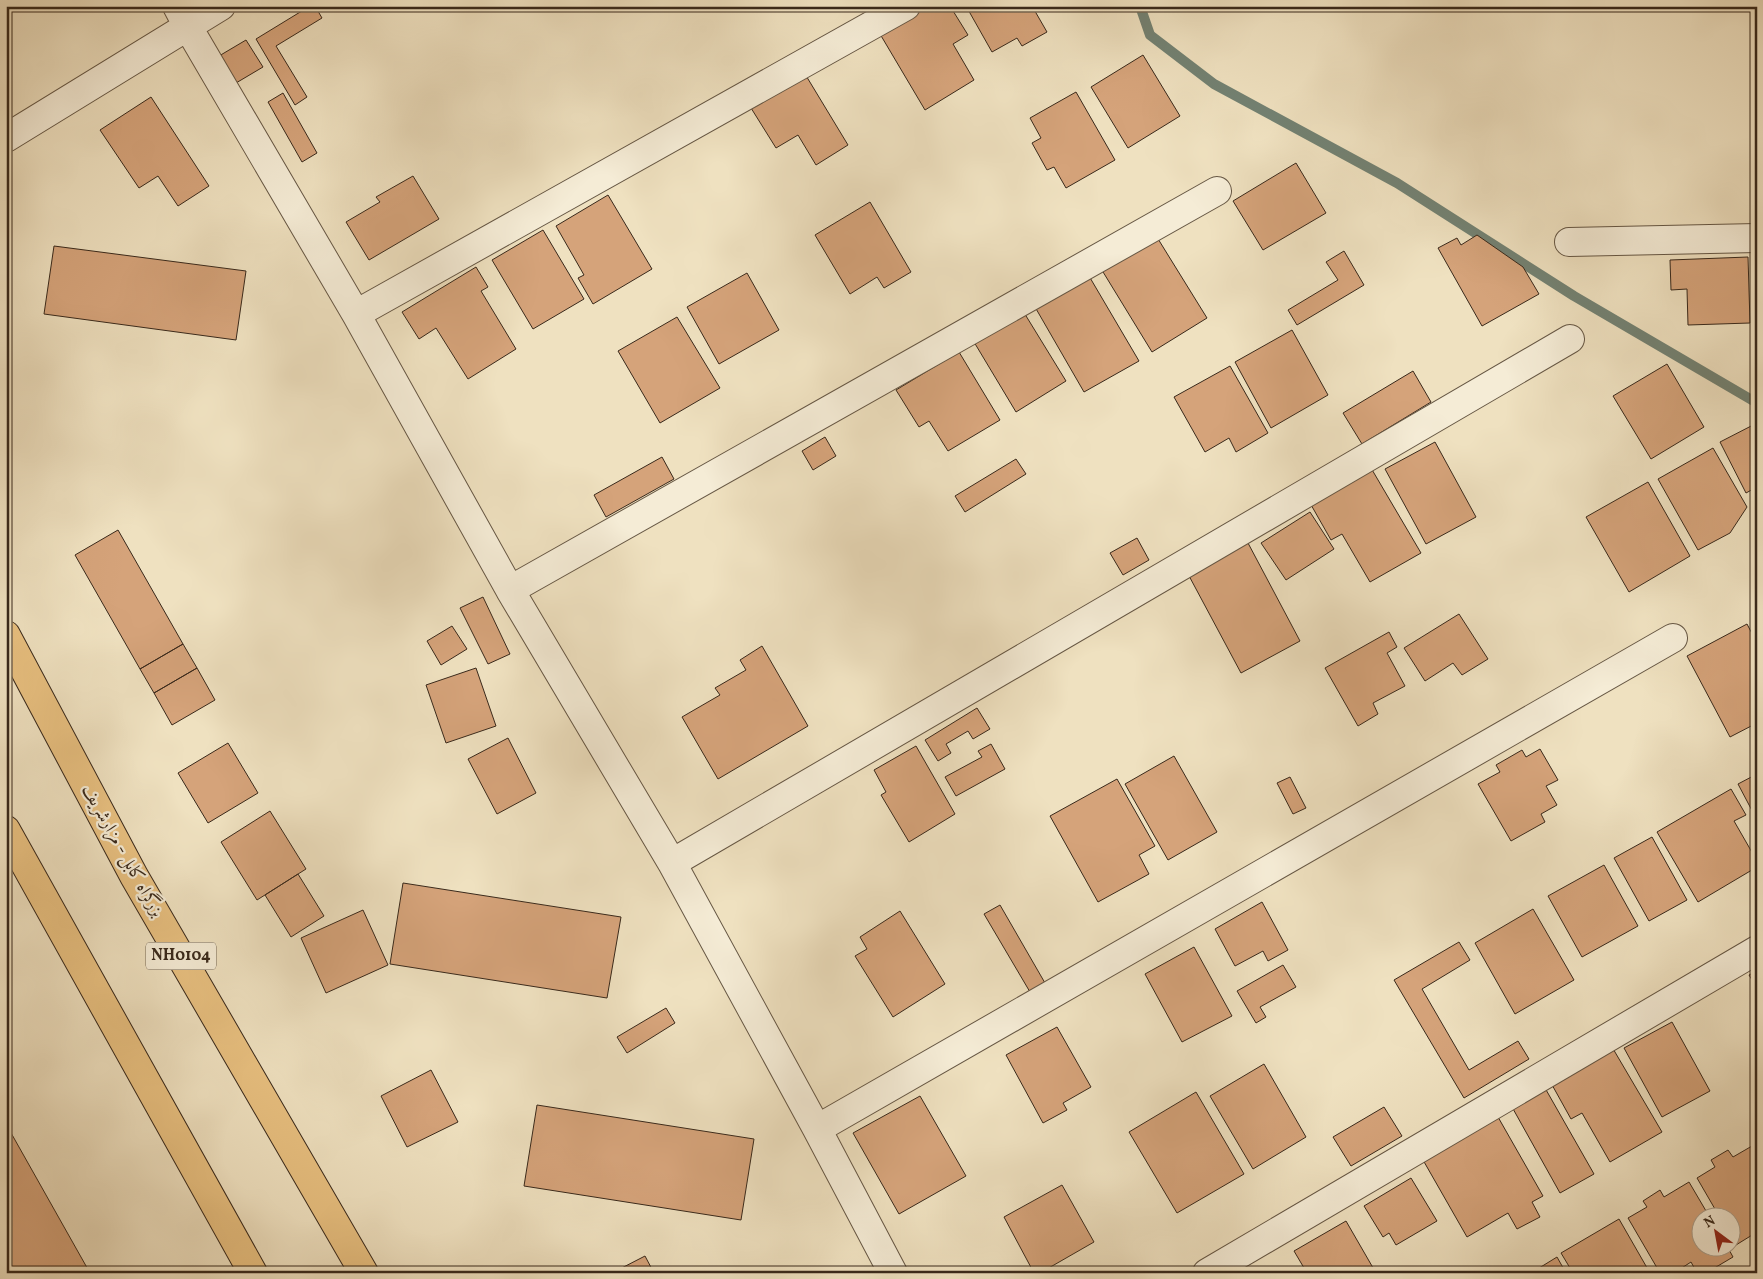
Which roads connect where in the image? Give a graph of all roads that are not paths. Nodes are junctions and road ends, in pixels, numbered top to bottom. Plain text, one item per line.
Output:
1 (221, 6) edge
2 (906, 6) edge
3 (182, 17) edge
4 (6, 138) edge
5 (1217, 190) dead end
6 (1757, 238) edge
7 (1568, 242) dead end
8 (356, 314) junction
9 (1570, 340) dead end
10 (510, 590) junction
11 (6, 634) edge
12 (1673, 638) dead end
13 (6, 830) edge
14 (672, 863) junction
15 (1757, 950) edge
16 (818, 1129) junction
17 (253, 1273) edge
18 (364, 1273) edge
19 (893, 1273) edge
20 (1207, 1273) edge

1 - 3 street
2 - 8 street
3 - 4 street
3 - 8 street
5 - 10 street
6 - 7 street
8 - 10 street
9 - 14 street
10 - 14 street
11 - 18 highway, بزرگراه کابل - مزارشریف / NH0104
12 - 16 street
13 - 17 highway
14 - 16 street
15 - 20 street
16 - 19 street

